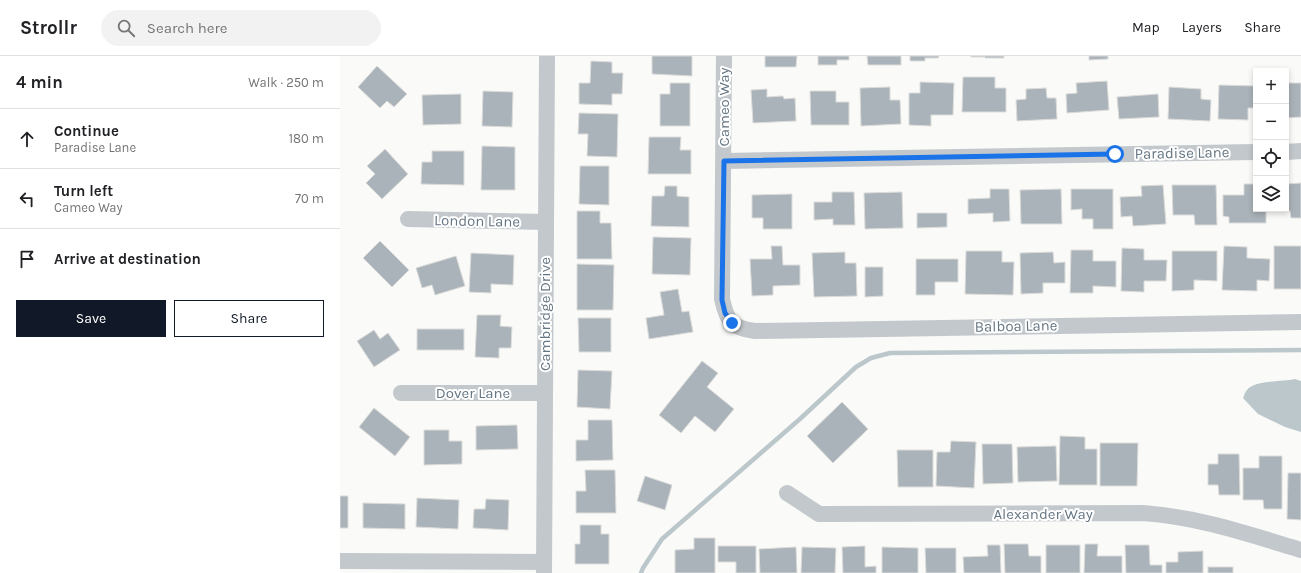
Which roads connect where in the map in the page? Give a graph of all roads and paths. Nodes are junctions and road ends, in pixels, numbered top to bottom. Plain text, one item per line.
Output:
1 (547, 56) edge
2 (724, 56) edge
3 (1301, 151) edge
4 (1253, 152) edge
5 (1289, 152) edge
6 (724, 161) junction
7 (408, 219) dead end
8 (546, 222) junction
9 (1301, 322) edge
10 (732, 323) joint
11 (401, 393) dead end
12 (544, 393) junction
13 (787, 493) dead end
14 (1301, 550) edge
15 (340, 561) edge
16 (544, 567) edge

1 - 8 street, Cambridge Drive
2 - 6 street, Cameo Way
3 - 5 street
4 - 6 street, Paradise Lane
6 - 10 street, Cameo Way
7 - 8 street, London Lane
8 - 12 street, Cambridge Drive
9 - 10 street, Balboa Lane
11 - 12 street, Dover Lane
12 - 16 street, Cambridge Drive
13 - 14 street, Alexander Way
15 - 16 street

